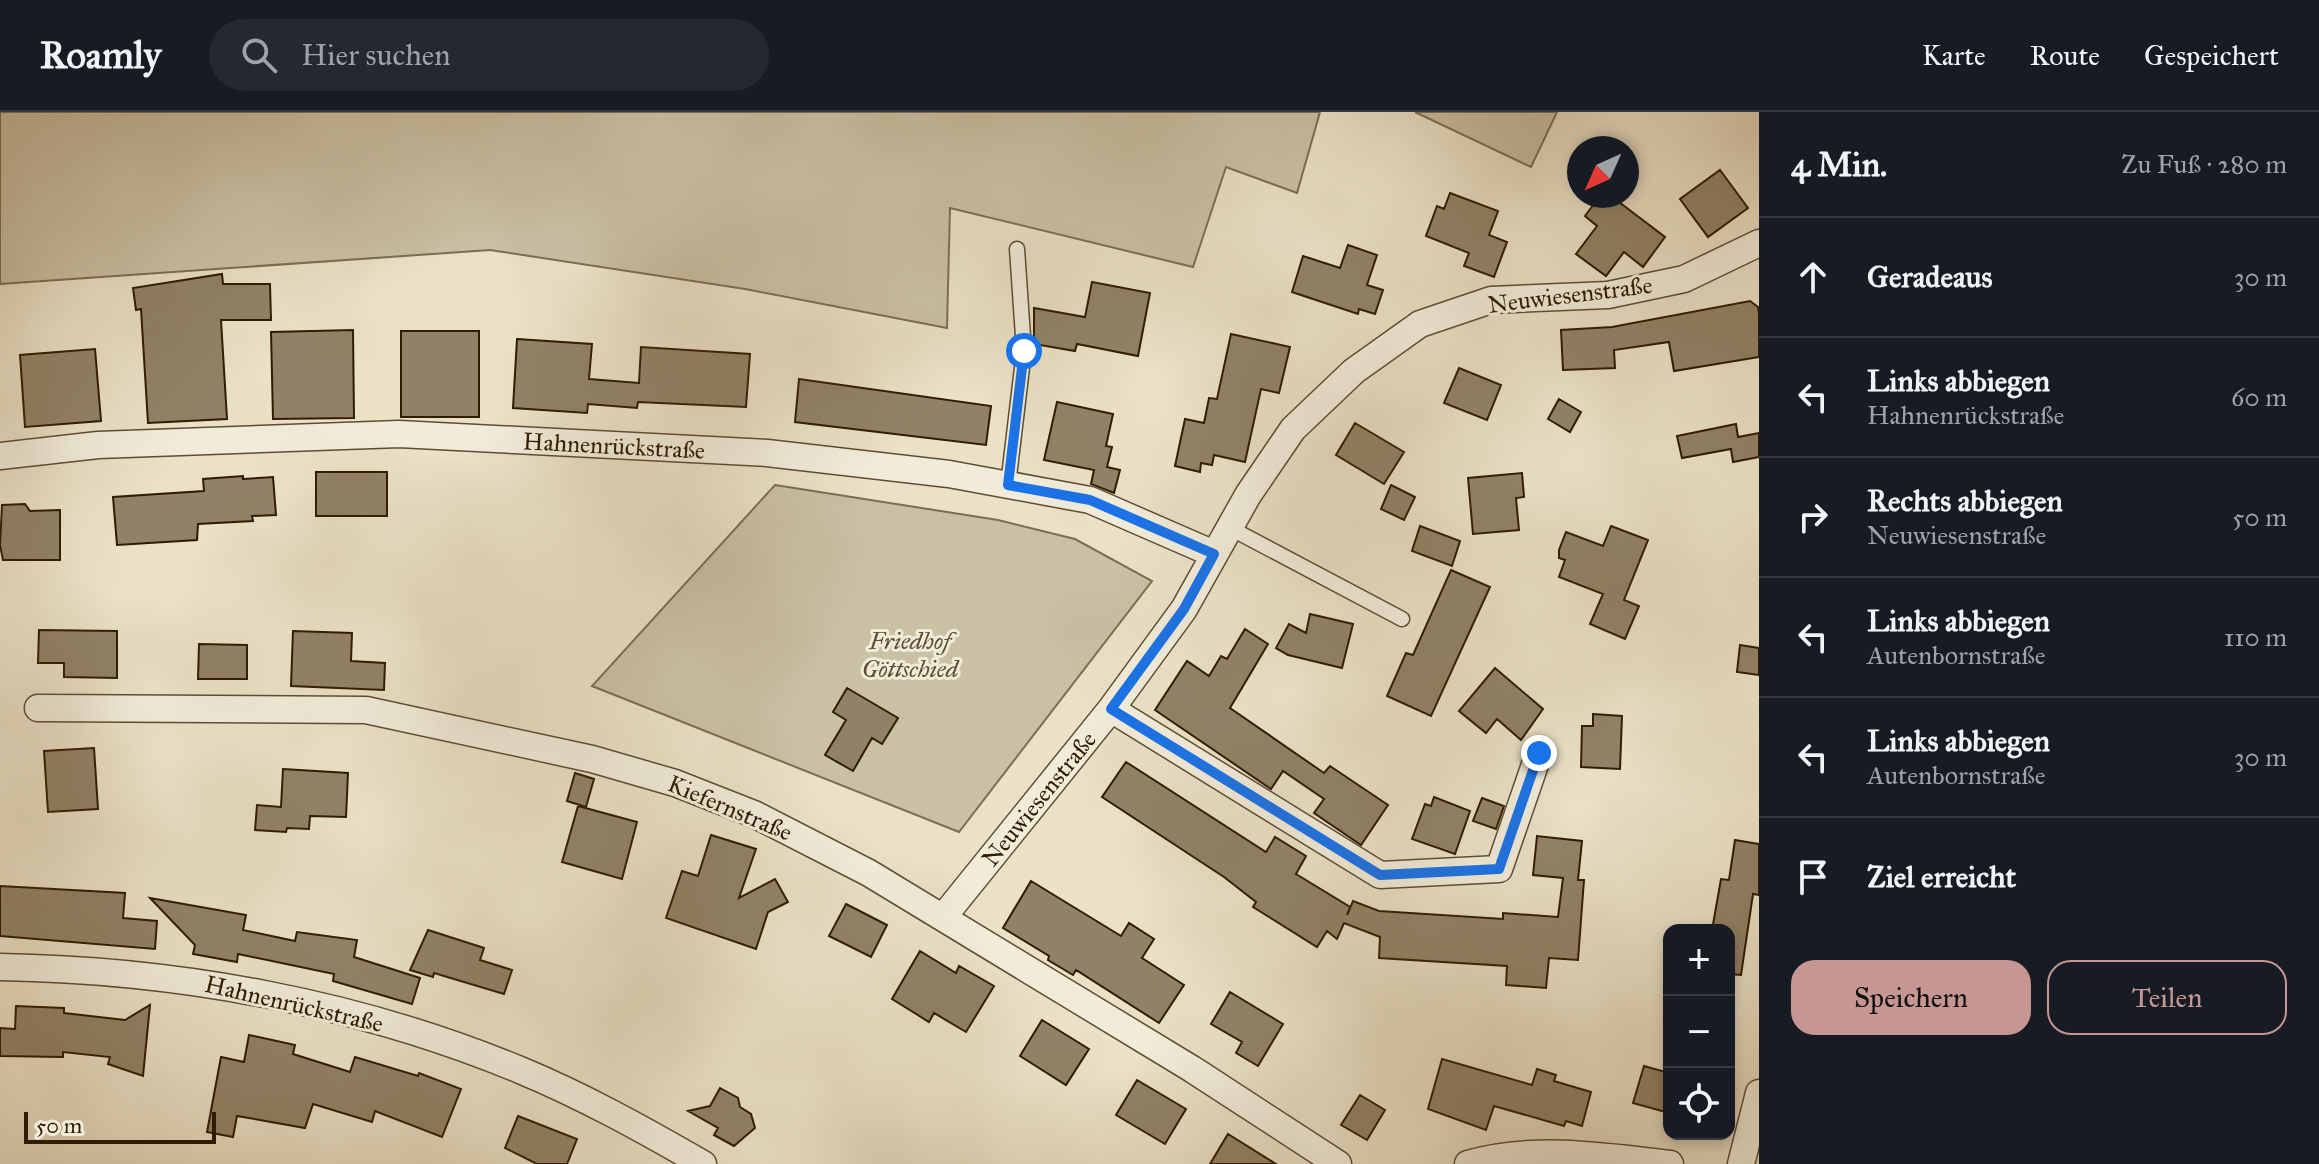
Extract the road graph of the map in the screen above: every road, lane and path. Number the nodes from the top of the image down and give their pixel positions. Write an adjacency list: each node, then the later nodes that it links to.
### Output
1 (1759, 243): 5 (street, Neuwiesenstraße)
2 (1017, 249): 4 (lane)
3 (0, 456): 4 (street, Hahnenrückstraße)
4 (1008, 485): 6 (street, Hahnenrückstraße)
5 (1230, 528): 6 (street, Neuwiesenstraße); 7 (lane)
6 (1214, 554): 9 (street, Neuwiesenstraße)
7 (1402, 619)
8 (38, 708): 11 (street, Kiefernstraße)
9 (1111, 709): 10 (street); 11 (street, Neuwiesenstraße)
10 (1539, 753)
11 (944, 916): 15 (street, Kiefernstraße)
12 (0, 967): 14 (street, Hahnenrückstraße)
13 (1759, 1093): 18 (street)
14 (703, 1164)
15 (1338, 1164)
16 (1468, 1164): 17 (street)
17 (1670, 1164)
18 (1741, 1164)

